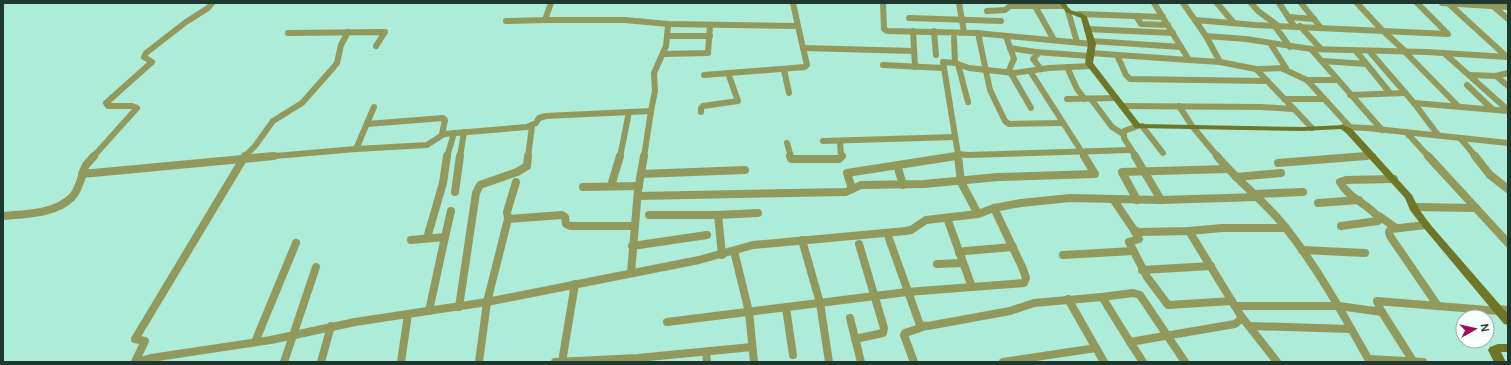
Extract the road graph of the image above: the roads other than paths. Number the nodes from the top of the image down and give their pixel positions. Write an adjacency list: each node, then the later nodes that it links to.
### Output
1 (212, 3): 162 (street)
2 (551, 3): 32 (street)
3 (793, 3): 41 (street)
4 (883, 3): 45 (street)
5 (959, 3): 26 (street)
6 (1154, 3): 27 (street)
7 (1183, 3): 33 (street)
8 (1217, 3): 36 (street)
9 (1251, 3): 39 (street)
10 (1279, 3): 28 (street)
11 (1301, 3): 30 (street)
12 (1357, 3): 47 (street)
13 (1417, 3): 47 (street)
14 (1442, 3): 15 (street)
15 (1448, 3): 16 (street); 79 (street)
16 (1466, 4): 19 (street)
17 (1035, 6): 18 (street); 22 (street); 58 (street)
18 (1065, 7): 24 (street); 59 (street)
19 (1493, 7): 20 (street); 31 (street)
20 (1508, 8)
21 (987, 11): 22 (street)
22 (999, 11): 35 (street)
23 (914, 14): 26 (street)
24 (1079, 14): 25 (street); 44 (street)
25 (1136, 16): 27 (street); 38 (street)
26 (961, 17): 29 (street); 35 (street); 49 (street)
27 (1163, 17): 38 (street)
28 (1289, 17): 30 (street); 42 (street)
29 (909, 18)
30 (1314, 19): 43 (street)
31 (1508, 19)
32 (548, 20): 34 (street); 40 (street)
33 (1195, 20): 36 (street); 56 (street)
34 (506, 21)
35 (1001, 21): 53 (street)
36 (1233, 22): 39 (street)
37 (710, 25): 40 (street); 41 (street); 55 (street)
38 (1168, 25): 52 (street)
39 (1276, 25): 42 (street); 63 (street)
40 (668, 26): 54 (street)
41 (798, 26): 65 (street)
42 (1297, 26): 43 (street); 68 (street)
43 (1321, 28): 47 (street)
44 (1087, 29): 52 (street); 60 (street)
45 (913, 31): 46 (street); 69 (street)
46 (934, 31): 49 (street); 76 (street)
47 (1383, 31): 73 (street)
48 (348, 32): 50 (street); 62 (street); 155 (street)
49 (964, 32): 51 (street)
50 (288, 33)
51 (978, 33): 53 (street); 94 (street)
52 (1173, 33): 64 (street)
53 (1005, 35): 58 (street); 66 (street)
54 (667, 36): 55 (street); 75 (street)
55 (710, 36): 75 (street)
56 (1206, 36): 61 (street); 82 (street)
57 (954, 38): 83 (street)
58 (1054, 40): 59 (street)
59 (1077, 42): 60 (street)
60 (1092, 42): 64 (street); 77 (street)
61 (1270, 43): 63 (street); 91 (street)
62 (376, 46)
63 (1290, 46): 67 (street)
64 (1182, 47): 80 (street)
65 (803, 48): 69 (street); 93 (street)
66 (1010, 48): 71 (street); 97 (street)
67 (1311, 49): 68 (street); 81 (street)
68 (1321, 49): 70 (street)
69 (914, 51): 87 (street)
70 (1356, 51): 72 (street); 84 (street)
71 (1036, 52): 77 (street); 92 (street)
72 (1370, 52): 73 (street); 109 (street)
73 (1405, 52): 74 (street); 120 (street)
74 (1444, 53): 79 (street); 100 (street)
75 (663, 54): 126 (street)
76 (936, 55)
77 (1090, 55): 78 (street); 86 (street)
78 (1117, 55): 80 (street); 104 (street)
79 (1507, 57)
80 (1189, 60): 82 (street)
81 (1322, 61): 84 (street); 103 (street)
82 (1220, 62): 90 (street)
83 (957, 64): 89 (street); 94 (street); 116 (street)
84 (1366, 64): 108 (street)
85 (883, 65): 87 (street)
86 (1091, 66): 88 (street); 111 (street)
87 (915, 67): 89 (street)
88 (1067, 67): 92 (street); 113 (street)
89 (943, 68): 143 (street)
90 (1256, 68): 91 (street); 104 (street)
91 (1281, 68): 102 (street)
92 (1040, 69): 95 (street)
93 (784, 70): 96 (street); 107 (street)
94 (984, 70): 97 (street); 129 (street)
95 (1030, 71): 97 (street); 129 (street)
96 (728, 73): 99 (street); 128 (street)
97 (1011, 73): 122 (street)
98 (1508, 73): 101 (street)
99 (704, 75)
100 (1469, 75): 101 (street); 125 (street)
101 (1496, 76): 106 (street)
102 (1306, 80): 103 (street); 115 (street)
103 (1337, 80): 110 (street)
104 (1266, 81): 114 (street)
105 (1467, 84): 124 (street)
106 (1508, 86)
107 (789, 93)
108 (1390, 93): 109 (street); 110 (street)
109 (1406, 93): 117 (street)
110 (1350, 95): 136 (street)
111 (1116, 98): 113 (street); 118 (street)
112 (1067, 99): 113 (street)
113 (1088, 99): 141 (street)
114 (1284, 99): 115 (street); 123 (street)
115 (1324, 99): 134 (street)
116 (968, 102)
117 (1414, 103): 120 (street); 142 (street)
118 (1122, 106): 119 (street); 132 (street)
119 (1179, 106): 123 (street); 133 (street)
120 (1458, 106): 124 (street)
121 (374, 107): 130 (street)
122 (1031, 108)
123 (1294, 109): 135 (street)
124 (1492, 109): 125 (street)
125 (1508, 110)
126 (651, 111): 127 (street); 163 (street)
127 (629, 112): 131 (street); 170 (street)
128 (701, 112)
129 (1063, 123): 151 (street)
130 (367, 124): 140 (street); 149 (street)
131 (532, 126): 137 (street); 237 (street)
132 (1140, 126): 133 (street); 141 (street); 152 (street)
133 (1192, 126): 135 (street); 158 (street)
134 (1347, 127): 135 (street); 136 (street); 154 (street)
135 (1312, 128)
136 (1382, 130): 138 (street)
137 (464, 132): 139 (street); 174 (street)
138 (1406, 132): 142 (street); 185 (street)
139 (454, 133): 140 (street); 205 (street)
140 (442, 134): 149 (street)
141 (1123, 134): 150 (street)
142 (1438, 135): 144 (street)
143 (955, 137): 146 (street); 153 (street)
144 (1461, 139): 148 (street); 173 (street)
145 (823, 141): 146 (street)
146 (840, 141): 147 (street)
147 (787, 143)
148 (1508, 143)
149 (356, 149): 155 (street)
150 (1131, 150): 151 (street); 160 (street)
151 (1081, 152): 153 (street); 167 (street)
152 (1163, 153)
153 (959, 155): 157 (street); 167 (street)
154 (1373, 156): 156 (street); 165 (street)
155 (242, 160): 162 (street); 265 (street)
156 (1278, 163)
157 (897, 165): 168 (street); 172 (street)
158 (1227, 169): 160 (street); 164 (street)
159 (745, 170): 163 (street)
160 (1144, 170): 179 (street); 180 (street)
161 (1281, 173): 164 (street)
162 (83, 174): 190 (street)
163 (641, 174): 171 (street)
164 (1236, 177): 176 (street)
165 (1394, 179): 181 (street); 183 (street)
166 (516, 182): 194 (street)
167 (961, 182): 168 (street); 188 (street)
168 (903, 185): 172 (street)
169 (583, 186): 170 (street)
170 (611, 186): 171 (street)
171 (639, 186): 177 (street)
172 (852, 189): 177 (street)
173 (1508, 189)
174 (455, 192)
175 (1302, 192): 176 (street)
176 (1257, 195): 180 (street); 198 (street)
177 (638, 196): 196 (street)
178 (1113, 199): 179 (street); 184 (street); 200 (street)
179 (1137, 200): 180 (street)
180 (1161, 200)
181 (1359, 200): 182 (street); 192 (street)
182 (1318, 203)
183 (1414, 206): 185 (street); 195 (street)
184 (994, 208): 188 (street); 212 (street)
185 (1476, 208): 208 (street)
186 (451, 211): 204 (street)
187 (758, 213): 191 (street)
188 (978, 214): 193 (street)
189 (649, 215): 191 (street)
190 (3, 216)
191 (718, 216): 218 (street)
192 (1379, 216): 197 (street); 199 (street)
193 (947, 218): 202 (street); 216 (street)
194 (508, 219): 196 (street); 232 (street)
195 (1426, 225): 199 (street); 239 (street)
196 (634, 226): 211 (street)
197 (1341, 226)
198 (1286, 228): 201 (street); 213 (street)
199 (1396, 228): 236 (street)
200 (1134, 230): 201 (street); 215 (street)
201 (1190, 231): 222 (street)
202 (887, 233): 207 (street); 228 (street)
203 (707, 235): 211 (street)
204 (446, 237): 205 (street); 240 (street)
205 (428, 238): 206 (street)
206 (411, 240)
207 (802, 240): 214 (street); 233 (street)
208 (1508, 243)
209 (296, 244): 255 (street)
210 (859, 244): 229 (street)
211 (632, 246): 225 (street)
212 (1013, 247): 216 (street); 227 (street)
213 (1302, 250): 217 (street); 235 (street)
214 (734, 251): 218 (street); 241 (street)
215 (1133, 251): 219 (street); 224 (street)
216 (959, 253): 220 (street)
217 (1365, 253)
218 (722, 255): 225 (street)
219 (1063, 255)
220 (963, 263): 221 (street); 227 (street)
221 (937, 264)
222 (1211, 266): 224 (street); 234 (street)
223 (316, 267): 252 (street)
224 (1142, 270): 234 (street)
225 (631, 273): 226 (street)
226 (575, 284): 232 (street); 270 (street)
227 (972, 287): 228 (street)
228 (906, 292): 229 (street); 249 (street)
229 (875, 296): 233 (street); 254 (street)
230 (1102, 297): 231 (street); 253 (street); 256 (street)
231 (1068, 299): 249 (street); 258 (street)
232 (487, 302): 237 (street); 269 (street)
233 (820, 303): 238 (street); 273 (street)
234 (1233, 303): 235 (street); 244 (street)
235 (1339, 306): 242 (street); 251 (street)
236 (1438, 306): 239 (street); 242 (street)
237 (459, 307): 240 (street)
238 (786, 308): 241 (street); 261 (street)
239 (1501, 310): 246 (street)
240 (429, 311): 243 (street)
241 (749, 312): 247 (street); 257 (street)
242 (1382, 312): 264 (street)
243 (408, 314): 248 (street); 268 (street)
244 (1241, 316): 250 (street); 253 (street)
245 (850, 318): 254 (street)
246 (1508, 321)
247 (667, 322)
248 (331, 326): 252 (street); 267 (street)
249 (926, 326): 275 (street)
250 (1249, 326): 251 (street); 280 (street)
251 (1351, 329): 263 (street)
252 (293, 334): 255 (street); 266 (street)
253 (1166, 336): 256 (street); 279 (street)
254 (855, 339): 274 (street)
255 (255, 342): 265 (street)
256 (1130, 342): 278 (street)
257 (752, 347): 260 (street); 272 (street)
258 (1096, 348): 276 (street); 277 (street)
259 (1508, 348): 282 (street)
260 (706, 352): 262 (street); 271 (street)
261 (793, 355)
262 (629, 360): 270 (street)
263 (1370, 360): 264 (street)
264 (1413, 361): 281 (street)
265 (136, 362)
266 (284, 362)
267 (322, 362)
268 (401, 362)
269 (479, 362)
270 (560, 362)
271 (707, 362)
272 (754, 362)
273 (829, 362)
274 (861, 362)
275 (914, 362)
276 (1003, 362)
277 (1104, 362)
278 (1143, 362)
279 (1185, 362)
280 (1277, 362)
281 (1423, 362)
282 (1500, 362)

